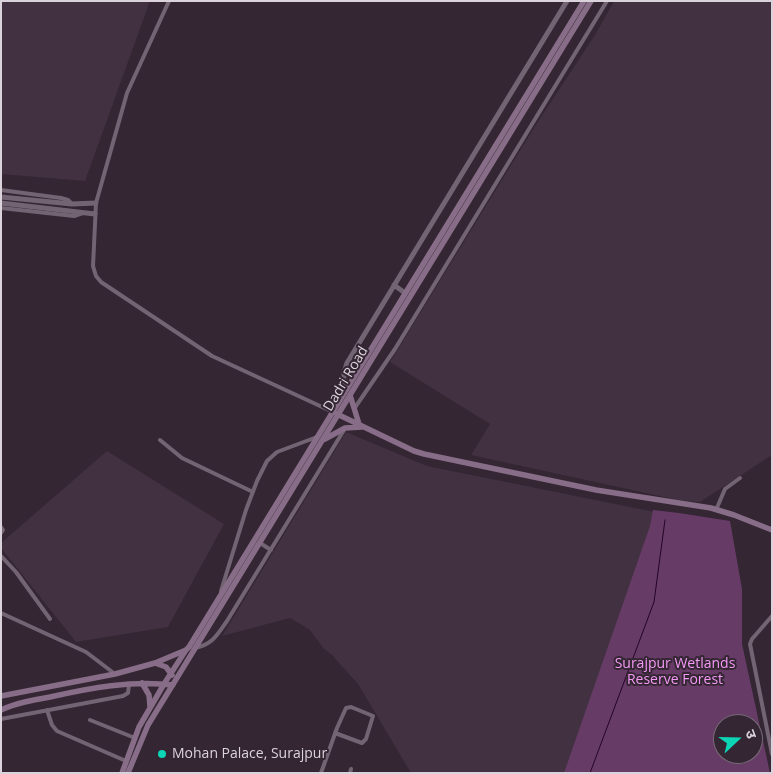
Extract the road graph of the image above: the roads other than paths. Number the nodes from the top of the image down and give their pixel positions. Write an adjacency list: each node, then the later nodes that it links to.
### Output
1 (169, 1): 9 (street)
2 (567, 1): 14 (street)
3 (584, 1): 15 (main road, Dadri Road)
4 (591, 1): 16 (main road, Dadri Road)
5 (607, 1): 18 (street)
6 (1, 190): 10 (street)
7 (1, 197): 10 (street)
8 (1, 203): 12 (street)
9 (96, 203): 10 (street); 13 (street)
10 (72, 204)
11 (1, 208): 12 (street)
12 (84, 213): 13 (street)
13 (95, 214): 19 (street)
14 (394, 285): 15 (street); 17 (street)
15 (406, 293): 17 (main road, Dadri Road)
16 (350, 395): 18 (main road); 19 (main road, Dadri Road)
17 (343, 396): 19 (main road, Dadri Road)
18 (354, 410): 20 (main road)
19 (335, 413): 20 (main road); 22 (main road, Dadri Road)
20 (362, 426): 21 (main road); 26 (main road)
21 (345, 428): 22 (main road); 31 (street)
22 (320, 438): 25 (street); 30 (main road, Dadri Road); 33 (main road, Dadri Road)
23 (160, 440): 25 (street)
24 (740, 478): 26 (street)
25 (252, 492): 33 (street)
26 (716, 510): 28 (main road)
27 (1, 527): 29 (street)
28 (772, 530)
29 (1, 533)
30 (263, 544): 31 (street); 37 (main road, Dadri Road)
31 (271, 550): 37 (street)
32 (1, 556): 36 (street)
33 (219, 598): 37 (main road, Dadri Road)
34 (1, 613): 39 (street)
35 (772, 616): 53 (street)
36 (50, 619)
37 (190, 648): 38 (main road); 40 (main road, Dadri Road); 42 (main road, Dadri Road)
38 (155, 663): 39 (main road); 40 (main road)
39 (115, 674): 45 (main road)
40 (172, 674): 42 (main road); 44 (main road, Dadri Road)
41 (142, 683): 43 (main road); 44 (main road); 46 (main road)
42 (174, 683): 44 (main road); 56 (main road, Dadri Road)
43 (129, 684): 47 (main road); 48 (street)
44 (164, 684): 46 (main road, Dadri Road)
45 (1, 696)
46 (150, 707): 52 (main road, Dadri Road)
47 (1, 710)
48 (47, 710): 49 (street); 54 (street)
49 (1, 719)
50 (90, 720): 52 (street)
51 (335, 734): 51 (street); 57 (street)
52 (135, 738): 54 (main road, Dadri Road)
53 (772, 754)
54 (126, 761): 55 (main road, Dadri Road)
55 (122, 773)
56 (128, 773)
57 (321, 773)

